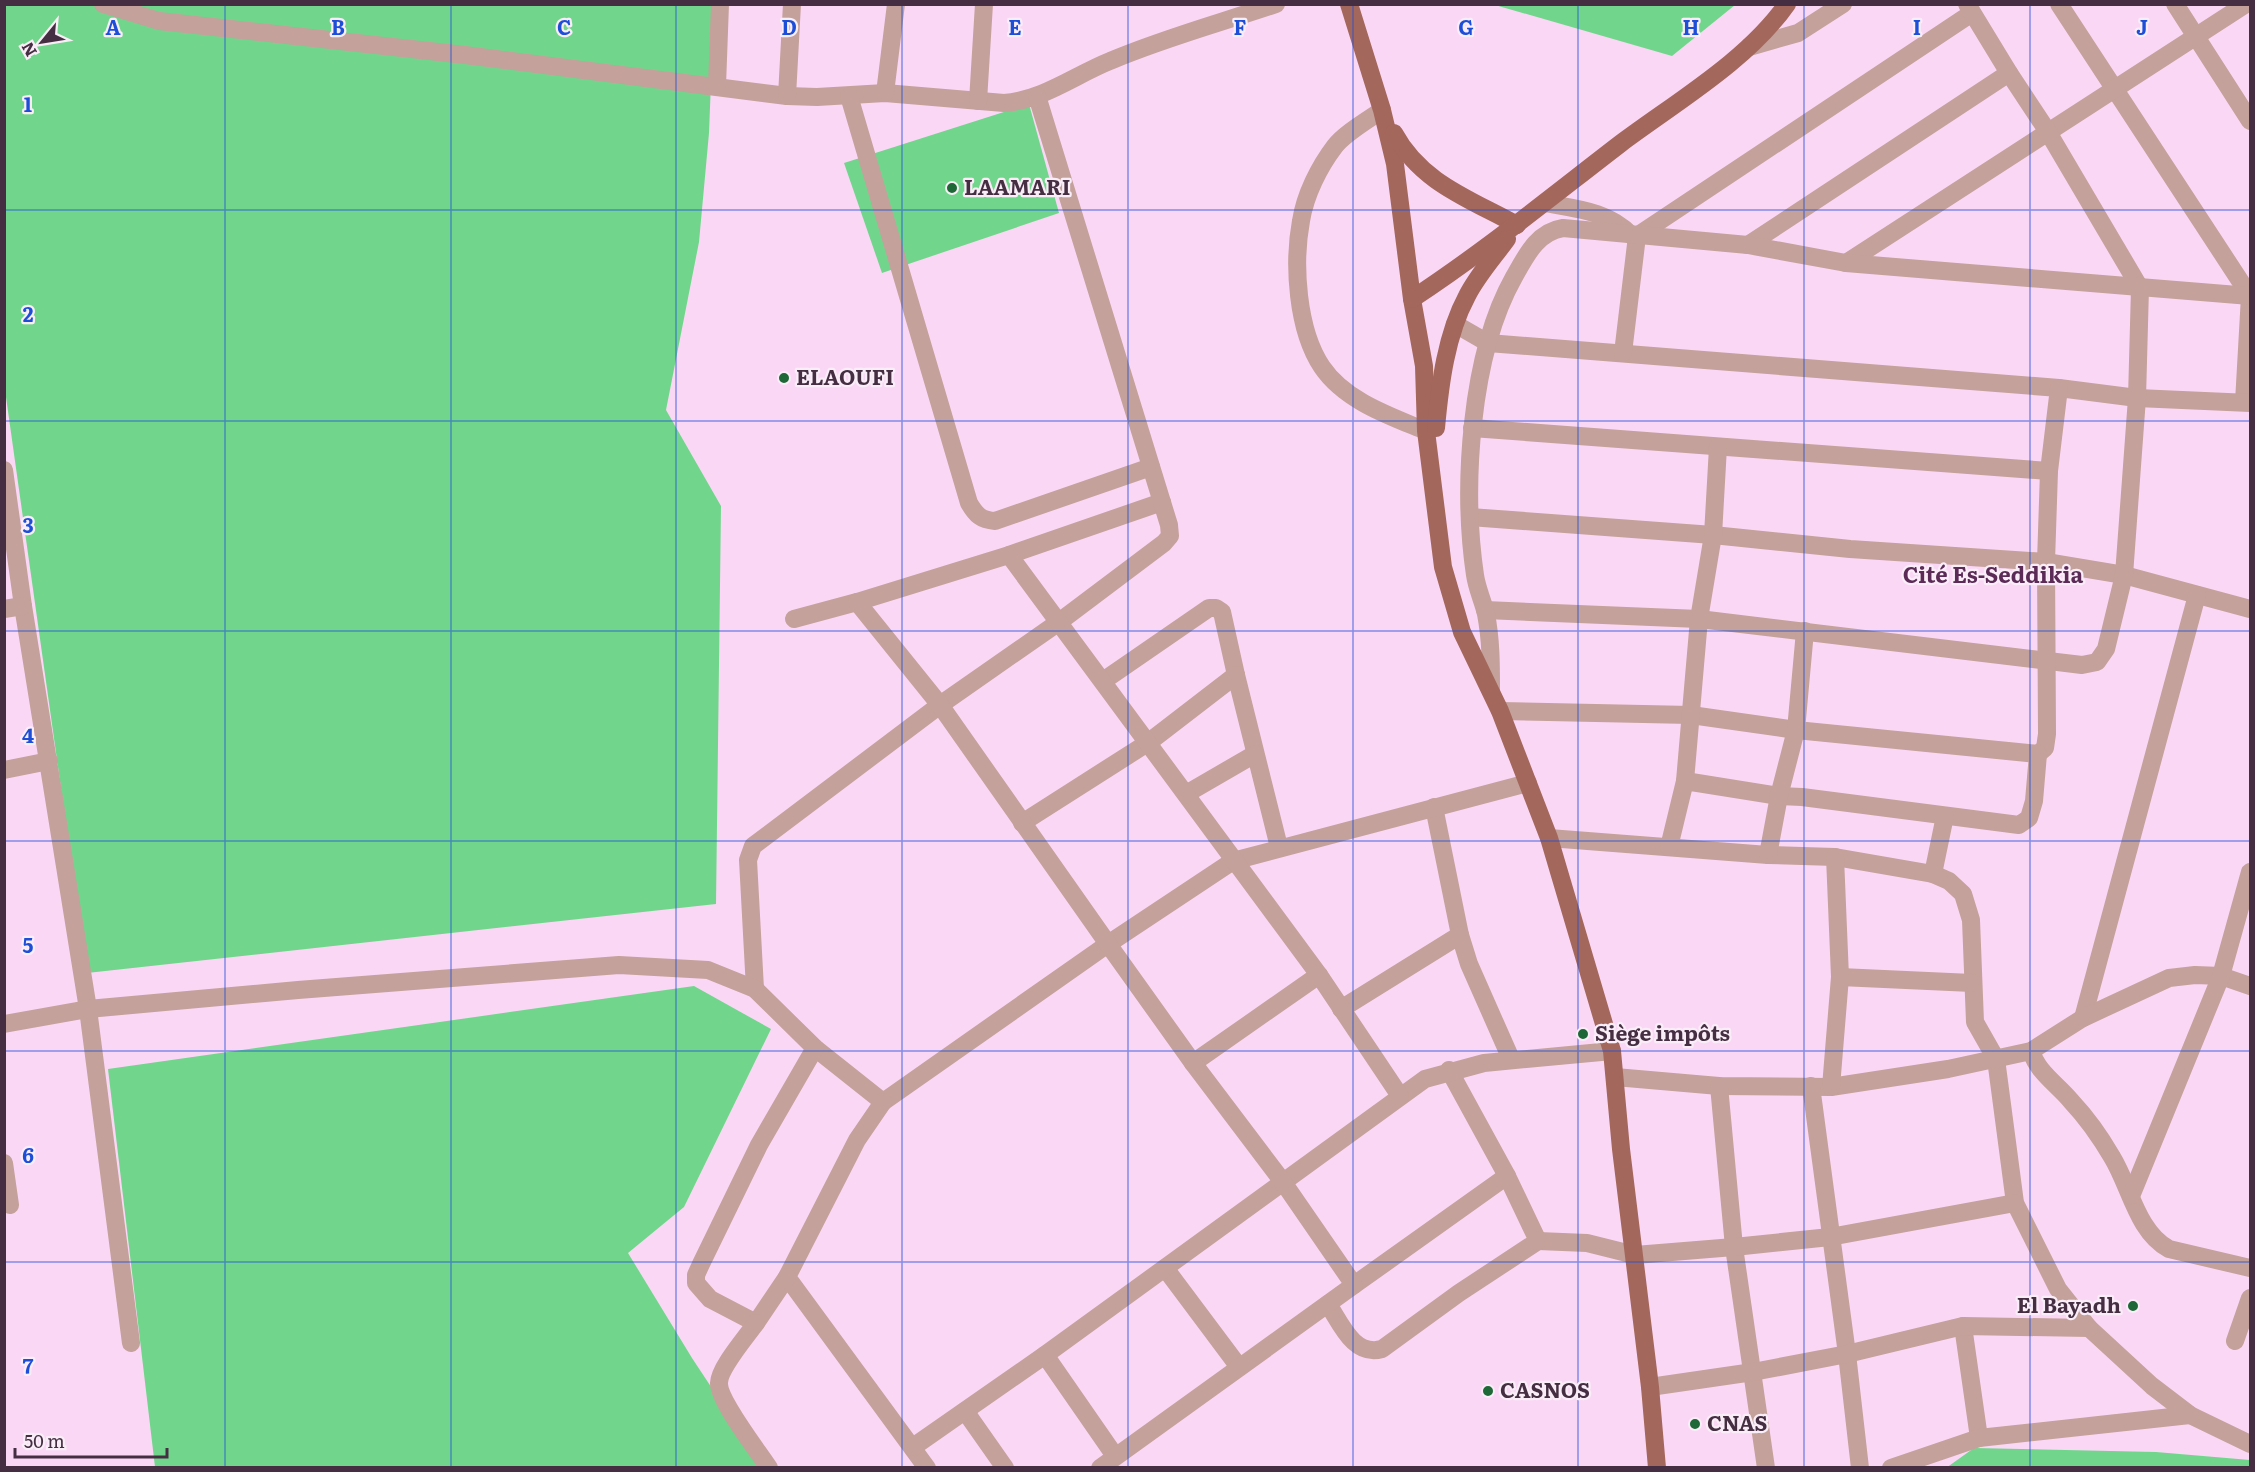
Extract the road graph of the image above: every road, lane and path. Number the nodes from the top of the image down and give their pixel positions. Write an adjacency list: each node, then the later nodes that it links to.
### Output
1 (103, 4): 17 (street)
2 (720, 4): 17 (street)
3 (792, 4): 20 (street)
4 (896, 4): 19 (street)
5 (984, 4): 23 (street)
6 (1276, 4): 22 (street)
7 (1349, 4): 24 (main road)
8 (1787, 4): 15 (main road)
9 (1843, 4): 15 (street)
10 (2058, 4): 18 (street)
11 (2175, 4): 14 (street)
12 (2246, 4): 14 (street)
13 (1970, 9): 16 (street); 29 (street)
14 (2197, 37): 18 (street); 25 (street)
15 (1749, 47): 27 (main road)
16 (2009, 74): 26 (street); 30 (street)
17 (717, 87): 20 (street)
18 (2113, 89): 26 (street); 33 (street)
19 (885, 93): 21 (street); 23 (street)
20 (787, 96): 21 (street)
21 (849, 96): 44 (street)
22 (1037, 96): 23 (street); 44 (street)
23 (978, 101)
24 (1382, 110): 28 (main road); 34 (main road); 42 (street)
25 (2250, 121)
26 (2048, 132): 31 (street); 32 (street)
27 (1545, 203): 28 (main road); 29 (street)
28 (1517, 225): 34 (main road); 35 (main road)
29 (1634, 235): 30 (street); 36 (street); 37 (street)
30 (1748, 245): 31 (street)
31 (1846, 263): 32 (street)
32 (2140, 288): 33 (street); 39 (street)
33 (2250, 296): 40 (street)
34 (1412, 299): 42 (main road)
35 (1455, 324): 36 (street); 47 (main road)
36 (1488, 343): 37 (street); 41 (street)
37 (1623, 353): 38 (street)
38 (2059, 388): 39 (street); 46 (street)
39 (2137, 398): 40 (street); 53 (street)
40 (2247, 403)
41 (1472, 428): 43 (street); 49 (street)
42 (1426, 431): 47 (main road)
43 (1718, 447): 46 (street); 50 (street)
44 (1151, 467): 48 (street)
45 (4, 471): 56 (street)
46 (2049, 471): 52 (street)
47 (1432, 477): 67 (main road)
48 (1162, 502): 51 (street); 62 (street)
49 (1470, 517): 50 (street); 59 (street)
50 (1713, 536): 52 (street); 61 (street)
51 (1009, 555): 55 (street); 62 (street)
52 (2046, 562): 53 (street); 64 (street)
53 (2124, 575): 54 (street); 64 (street)
54 (2197, 596): 58 (street); 102 (street)
55 (856, 602): 60 (street); 68 (street)
56 (23, 606): 57 (street); 75 (street)
57 (4, 609)
58 (2250, 609)
59 (1485, 610): 61 (street); 67 (street)
60 (794, 619)
61 (1699, 619): 63 (street); 70 (street)
62 (1059, 622): 66 (street); 68 (street)
63 (1805, 631): 64 (street); 71 (street)
64 (2047, 661): 74 (street)
65 (1236, 675): 66 (street); 72 (street); 73 (street)
66 (1103, 681): 72 (street)
67 (1491, 691): 69 (main road)
68 (940, 705): 83 (street); 99 (street)
69 (1500, 711): 70 (street); 78 (main road)
70 (1691, 716): 71 (street); 77 (street)
71 (1796, 730): 74 (street); 80 (street)
72 (1149, 742): 79 (street); 83 (street)
73 (1255, 754): 79 (street); 85 (street)
74 (2038, 754): 82 (street)
75 (48, 761): 76 (street); 100 (street)
76 (4, 770)
77 (1685, 781): 80 (street); 86 (street)
78 (1527, 783): 81 (street); 84 (main road)
79 (1186, 794): 89 (street)
80 (1779, 795): 82 (street); 87 (street)
81 (1434, 807): 85 (street); 92 (street)
82 (1945, 816): 91 (street)
83 (1022, 823): 93 (street)
84 (1549, 838): 86 (street); 105 (main road)
85 (1279, 847): 89 (street)
86 (1669, 847): 87 (street)
87 (1768, 855): 88 (street)
88 (1835, 857): 91 (street); 96 (street)
89 (1233, 861): 93 (street); 94 (street)
90 (2250, 872): 95 (street)
91 (1933, 874): 97 (street)
92 (1460, 935): 101 (street); 107 (street)
93 (1108, 944): 109 (street); 116 (street)
94 (1319, 975): 101 (street); 109 (street)
95 (2221, 976): 98 (street); 102 (street); 120 (street)
96 (1840, 977): 97 (street); 114 (street)
97 (1972, 983): 108 (street)
98 (2250, 986)
99 (755, 989): 100 (street); 104 (street)
100 (88, 1009): 103 (street); 137 (street)
101 (1341, 1009): 115 (street)
102 (2083, 1018): 106 (street)
103 (4, 1024)
104 (815, 1048): 116 (street); 133 (street)
105 (1612, 1051): 107 (street); 111 (main road)
106 (2031, 1051): 108 (street); 120 (street)
107 (1511, 1059): 110 (street)
108 (1996, 1059): 114 (street); 121 (street)
109 (1193, 1063): 119 (street)
110 (1449, 1071): 115 (street); 118 (street)
111 (1616, 1077): 112 (street); 126 (main road)
112 (1719, 1086): 113 (street); 125 (street)
113 (1811, 1086): 114 (street); 123 (street)
114 (1831, 1087)
115 (1400, 1096): 119 (street)
116 (883, 1102): 129 (street)
117 (4, 1163): 122 (street)
118 (1507, 1176): 124 (street); 130 (street)
119 (1283, 1182): 127 (street); 130 (street)
120 (2131, 1196): 128 (street)
121 (2015, 1203): 123 (street); 135 (street)
122 (10, 1205)
123 (1830, 1237): 125 (street); 139 (street)
124 (1538, 1241): 126 (street); 132 (street)
125 (1734, 1247): 126 (street); 141 (street)
126 (1635, 1255): 142 (main road)
127 (1165, 1268): 138 (street); 140 (street)
128 (2250, 1268)
129 (787, 1276): 133 (street); 147 (street)
130 (1354, 1285): 132 (street)
131 (2250, 1299): 136 (street)
132 (1328, 1304): 140 (street)
133 (756, 1323): 149 (street)
134 (1963, 1326): 135 (street); 139 (street); 145 (street)
135 (2089, 1328): 144 (street)
136 (2235, 1341)
137 (131, 1343)
138 (1045, 1354): 143 (street); 148 (street)
139 (1847, 1354): 141 (street); 155 (street)
140 (1239, 1367): 148 (street)
141 (1753, 1372): 142 (street); 154 (street)
142 (1650, 1387): 153 (main road)
143 (965, 1412): 147 (street); 151 (street)
144 (2190, 1415): 145 (street); 146 (street)
145 (1979, 1438): 156 (street)
146 (2250, 1443)
147 (913, 1447): 150 (street)
148 (1115, 1456): 152 (street)
149 (769, 1467)
150 (927, 1467)
151 (1005, 1467)
152 (1101, 1467)
153 (1657, 1467)
154 (1766, 1467)
155 (1860, 1467)
156 (1891, 1467)

